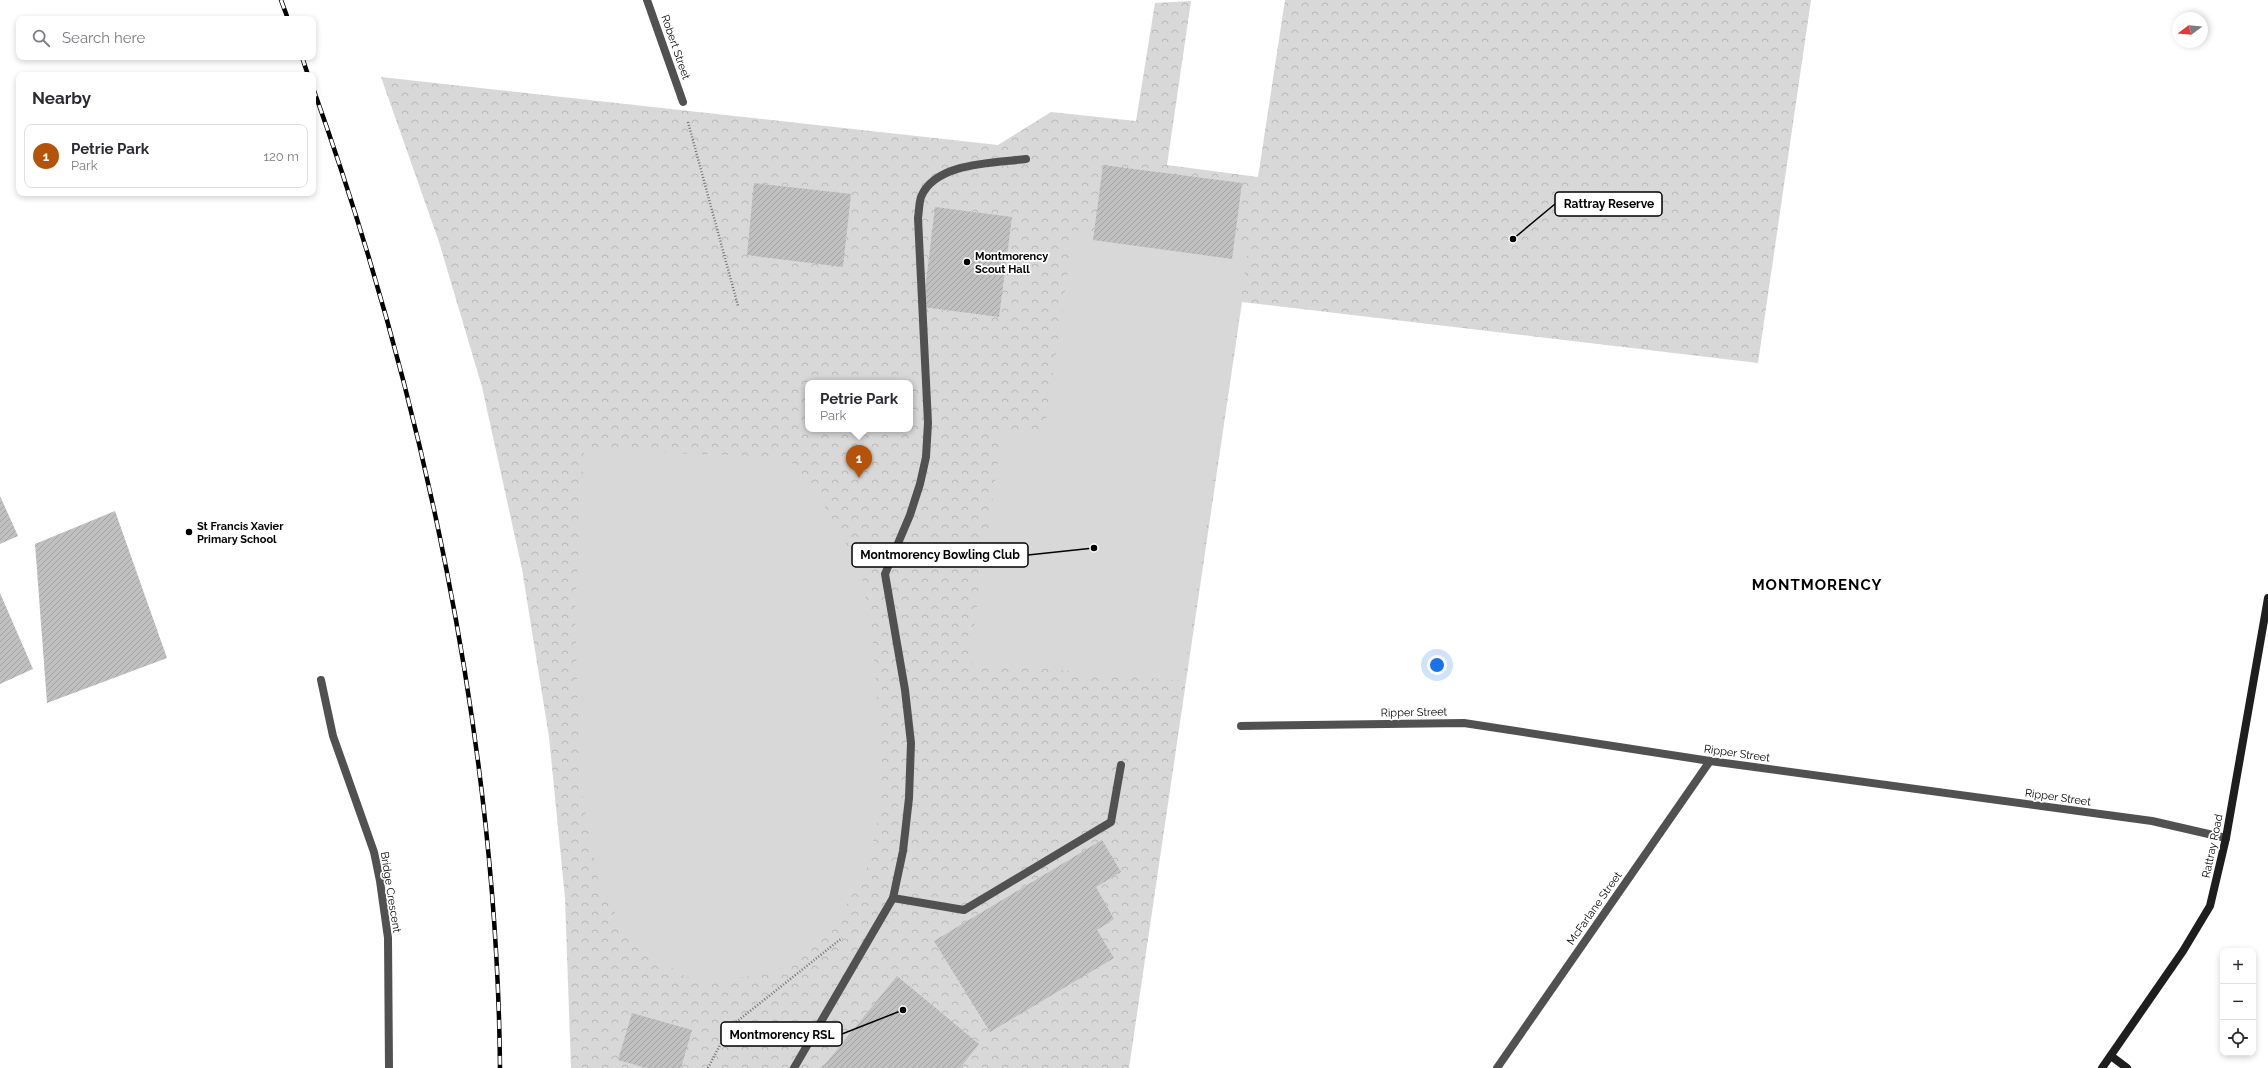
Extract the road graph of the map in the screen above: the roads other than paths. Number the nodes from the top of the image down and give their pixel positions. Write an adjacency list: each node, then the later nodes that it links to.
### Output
1 (647, 0): 2 (street, Robert Street)
2 (683, 102)
3 (1026, 159): 10 (street)
4 (2268, 598): 9 (street, Rattray Road)
5 (321, 680): 12 (street, Bridge Crescent)
6 (1241, 726): 7 (street, Ripper Street)
7 (1710, 761): 9 (street, Ripper Street); 14 (street, McFarlane Street)
8 (1121, 765): 10 (street)
9 (2226, 838): 11 (street, Rattray Road)
10 (893, 898): 13 (street)
11 (2110, 1056): 15 (street, Rattray Road); 16 (street)
12 (389, 1068)
13 (794, 1068)
14 (1497, 1068)
15 (2102, 1068)
16 (2127, 1068)

